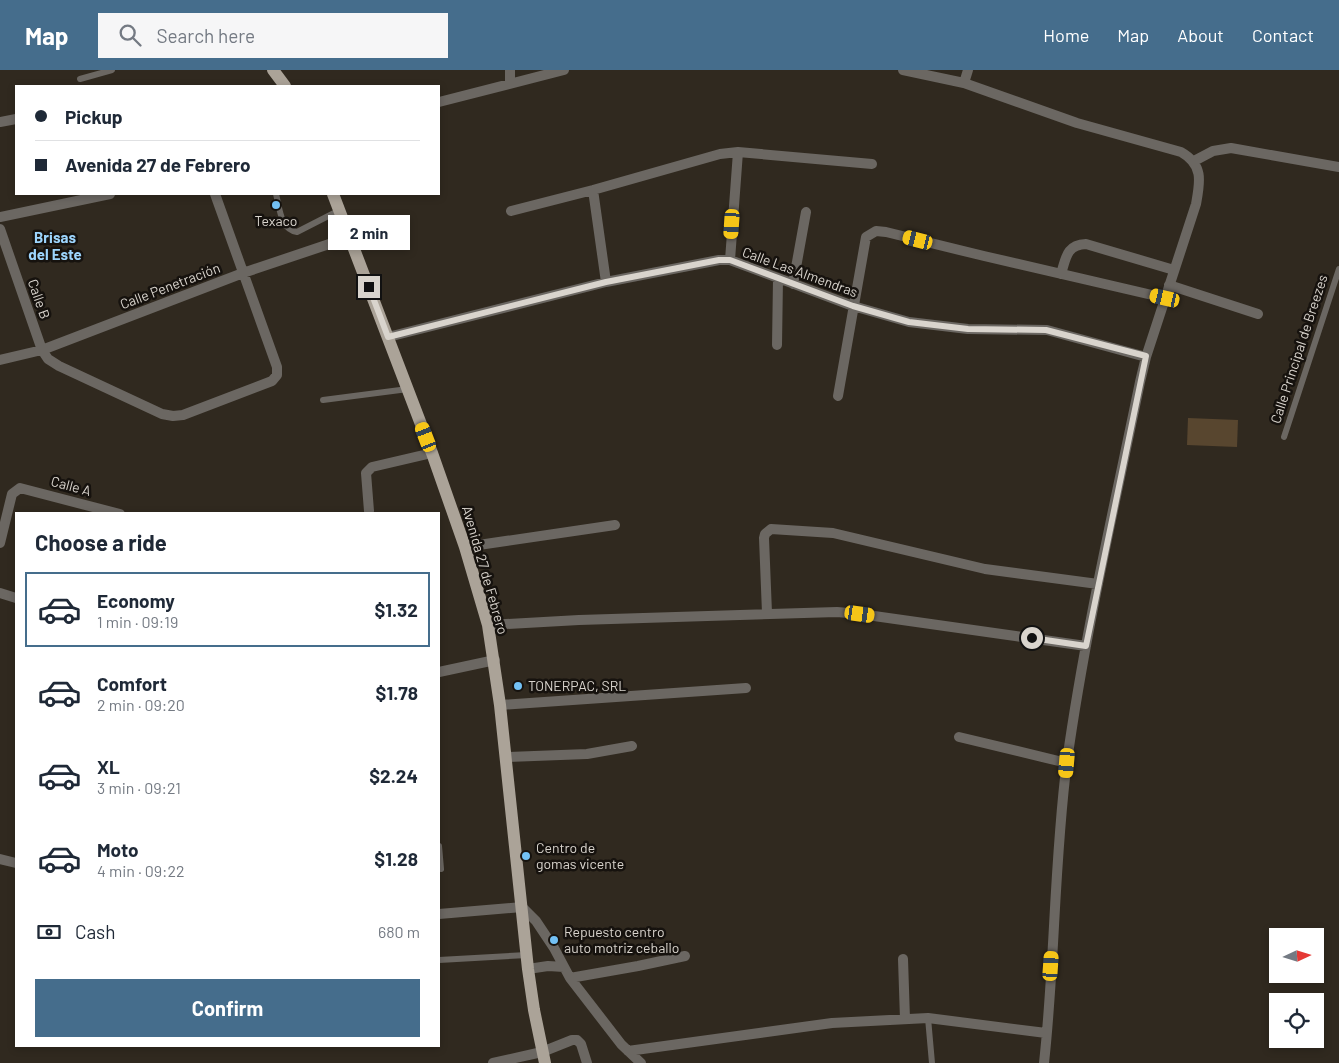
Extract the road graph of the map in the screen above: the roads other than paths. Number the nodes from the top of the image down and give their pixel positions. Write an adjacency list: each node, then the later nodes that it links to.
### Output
1 (112, 70): 7 (lane)
2 (273, 70): 10 (main road)
3 (510, 70): 9 (street)
4 (564, 70): 9 (street)
5 (903, 70): 8 (street)
6 (968, 70): 8 (street)
7 (80, 79)
8 (964, 83): 15 (street)
9 (510, 84): 11 (street)
10 (284, 85)
11 (440, 102)
12 (15, 118): 13 (street)
13 (0, 122)
14 (738, 152): 16 (street); 18 (street); 29 (street)
15 (1194, 161): 17 (street); 31 (street)
16 (872, 164)
17 (1339, 168)
18 (593, 190): 24 (street); 35 (street)
19 (105, 195): 26 (street)
20 (216, 195): 32 (street)
21 (276, 195): 23 (lane)
22 (333, 195): 23 (main road, Avenida 27 de Febrero)
23 (340, 210): 28 (main road, Avenida 27 de Febrero)
24 (511, 211)
25 (806, 212): 36 (street)
26 (0, 217)
27 (0, 229): 43 (street, Calle B)
28 (350, 237): 32 (street, Calle Penetración); 41 (main road, Avenida 27 de Febrero)
29 (730, 260): 34 (street, Calle Las Almendras); 35 (street, Calle Las Almendras)
30 (1339, 269): 49 (lane, Calle Principal de Breezes)
31 (1174, 270): 33 (street); 37 (street)
32 (243, 273): 43 (street, Calle Penetración); 43 (street)
33 (1061, 274): 38 (street); 39 (street)
34 (778, 279): 36 (street, Calle Las Almendras); 42 (street)
35 (606, 282): 41 (street, Calle Las Almendras)
36 (793, 284): 39 (street, Calle Las Almendras)
37 (1169, 285): 38 (street); 40 (street)
38 (1165, 298): 44 (street)
39 (853, 306): 44 (street, Calle Las Almendras); 47 (street)
40 (1258, 314)
41 (388, 337): 46 (main road, Avenida 27 de Febrero)
42 (778, 345)
43 (42, 350): 45 (street, Calle Penetración)
44 (1146, 356): 56 (street)
45 (0, 360)
46 (408, 389): 48 (lane); 50 (main road, Avenida 27 de Febrero)
47 (838, 396)
48 (323, 400)
49 (1284, 437)
50 (432, 453): 51 (street); 55 (main road, Avenida 27 de Febrero)
51 (369, 511)
52 (113, 512): 54 (street, Calle A)
53 (615, 525): 55 (street)
54 (0, 543)
55 (465, 546): 60 (main road, Avenida 27 de Febrero)
56 (1098, 584): 59 (street); 61 (street)
57 (0, 593): 58 (street)
58 (15, 598)
59 (767, 614): 60 (street); 61 (street)
60 (488, 625): 62 (main road, Avenida 27 de Febrero)
61 (1086, 646): 69 (street)
62 (494, 660): 63 (street); 65 (main road, Avenida 27 de Febrero)
63 (440, 672)
64 (746, 688): 65 (street)
65 (500, 705): 68 (main road, Avenida 27 de Febrero)
66 (959, 737): 69 (street)
67 (632, 746): 68 (street)
68 (505, 757): 74 (main road, Avenida 27 de Febrero)
69 (1067, 763): 85 (street)
70 (440, 858): 73 (lane)
71 (0, 859): 72 (street)
72 (15, 863)
73 (441, 869)
74 (522, 907): 75 (street); 76 (main road, Avenida 27 de Febrero); 80 (street)
75 (440, 914)
76 (527, 955): 79 (lane); 81 (main road, Avenida 27 de Febrero)
77 (685, 956): 82 (street)
78 (902, 959): 84 (street)
79 (440, 960)
80 (564, 967): 81 (street); 82 (street)
81 (528, 969): 87 (main road, Avenida 27 de Febrero)
82 (570, 978): 86 (street)
83 (928, 1018): 84 (street); 85 (street); 91 (lane)
84 (905, 1019): 86 (street)
85 (1046, 1033): 92 (street)
86 (628, 1051): 90 (street)
87 (543, 1057): 88 (street); 89 (street)
88 (493, 1063)
89 (587, 1063)
90 (641, 1063)
91 (932, 1063)
92 (1044, 1063)

